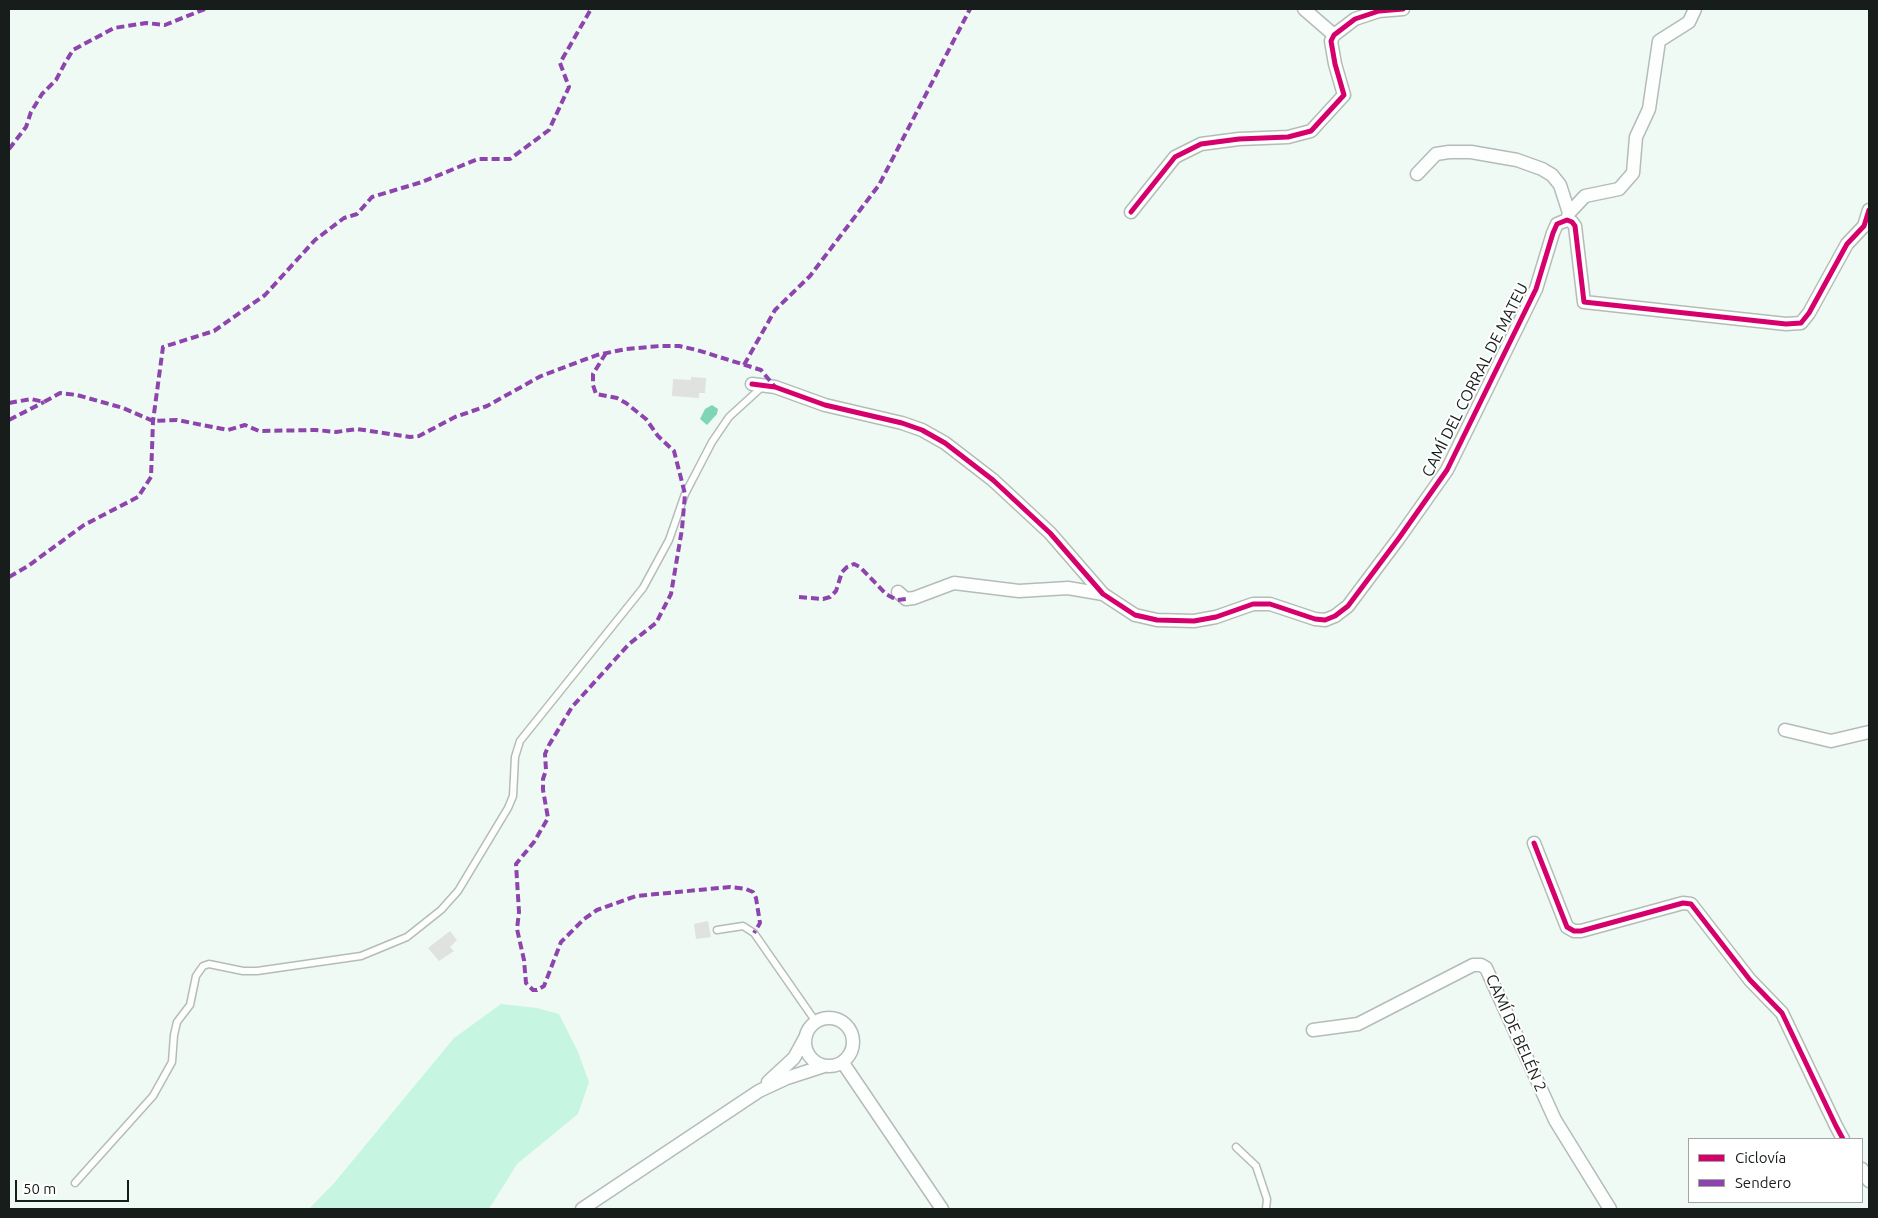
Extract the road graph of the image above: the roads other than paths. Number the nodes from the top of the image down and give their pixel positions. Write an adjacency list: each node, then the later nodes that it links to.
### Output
1 (1304, 9): 4 (street)
2 (1403, 9): 4 (street)
3 (1695, 9): 8 (street, CAMÍ DEL CORRAL DE MATEU)
4 (1334, 35): 7 (street)
5 (1417, 174): 8 (street)
6 (1869, 210): 9 (street)
7 (1132, 212)
8 (1568, 217): 9 (street); 12 (street, CAMÍ DEL CORRAL DE MATEU)
9 (1866, 226)
10 (758, 384): 12 (street, CAMÍ DEL CORRAL DE MATEU); 25 (lane)
11 (898, 592): 12 (street)
12 (1103, 594)
13 (1785, 730): 14 (street)
14 (1869, 732)
15 (1534, 843): 23 (street)
16 (717, 930): 17 (lane)
17 (816, 1022): 19 (street); 20 (street)
18 (1314, 1030): 29 (street, CAMÍ DE BELÉN 2)
19 (806, 1035): 21 (street); 22 (street)
20 (843, 1063): 21 (street); 27 (street)
21 (824, 1066): 22 (street)
22 (759, 1090): 26 (street)
23 (1843, 1138)
24 (1236, 1147): 28 (lane)
25 (75, 1182)
26 (582, 1209)
27 (942, 1209)
28 (1266, 1209)
29 (1610, 1209)

